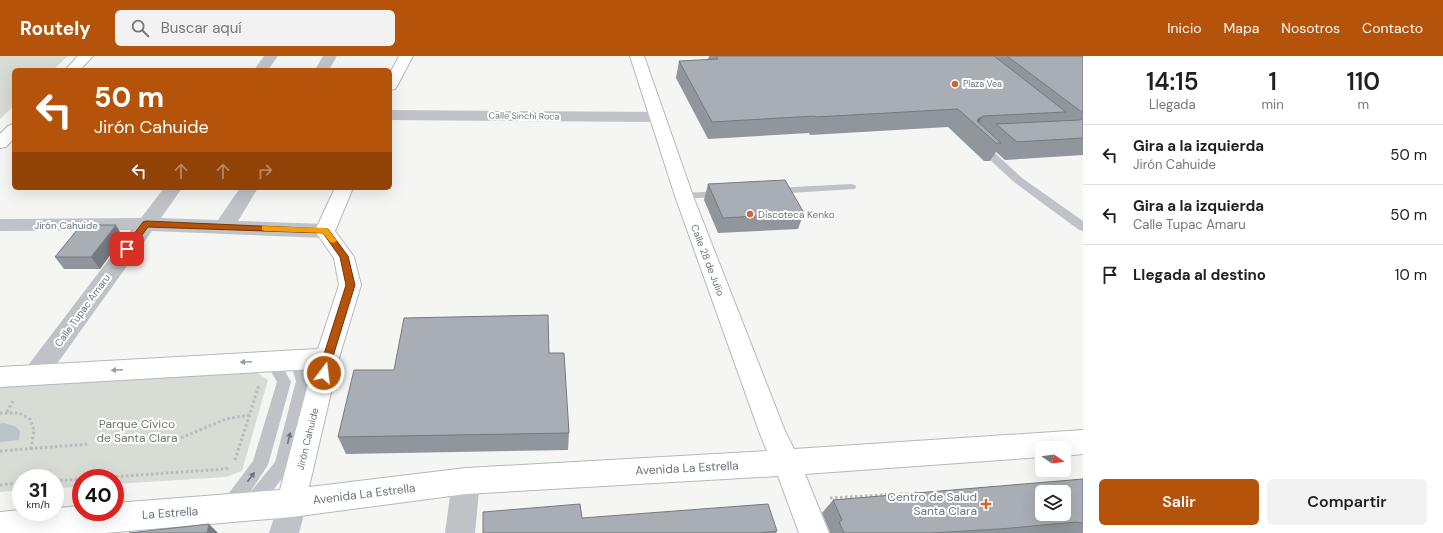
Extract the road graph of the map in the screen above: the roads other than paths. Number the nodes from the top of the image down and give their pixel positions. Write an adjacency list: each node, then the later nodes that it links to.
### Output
1 (86, 56): 6 (street)
2 (271, 56): 7 (street)
3 (330, 56): 8 (street)
4 (406, 56): 9 (street)
5 (637, 56): 11 (street, Calle 28 de Julio)
6 (74, 68)
7 (262, 68)
8 (323, 68)
9 (392, 82)
10 (392, 115): 11 (street, Calle Sinchi Roca)
11 (658, 118): 21 (street, Calle 28 de Julio)
12 (12, 131): 14 (street)
13 (988, 137): 25 (lane)
14 (0, 143)
15 (852, 187): 19 (lane)
16 (172, 190): 22 (street, Calle Tupac Amaru)
17 (248, 190): 24 (street)
18 (343, 190): 26 (street)
19 (764, 192)
20 (732, 194): 21 (lane)
21 (684, 196): 33 (street, Calle 28 de Julio)
22 (146, 224): 23 (street, Jirón Cahuide); 24 (street, Jirón Cahuide); 30 (street, Calle Tupac Amaru)
23 (0, 225)
24 (224, 227): 26 (street, Jirón Cahuide)
25 (1083, 228)
26 (325, 230): 27 (street, Jirón Cahuide)
27 (327, 358): 28 (street); 35 (street, Jirón Cahuide)
28 (296, 359): 29 (street); 36 (lane, one-way to 28)
29 (272, 361): 30 (street, one-way to 30); 36 (lane, one-way to 29)
30 (35, 375): 31 (street)
31 (0, 377)
32 (1083, 442): 33 (street, Avenida La Estrella)
33 (786, 461): 34 (street, Avenida La Estrella); 40 (street, Calle 28 de Julio)
34 (466, 481): 35 (street, Avenida La Estrella); 39 (street)
35 (292, 504): 36 (street, La Estrella); 38 (street)
36 (238, 508): 37 (street, La Estrella)
37 (0, 526)
38 (284, 533)
39 (460, 533)
40 (814, 533)

